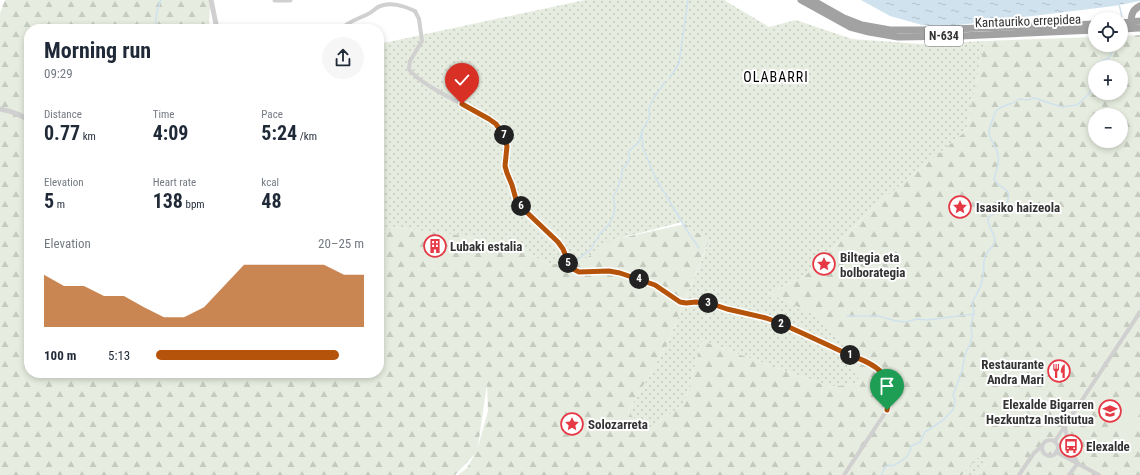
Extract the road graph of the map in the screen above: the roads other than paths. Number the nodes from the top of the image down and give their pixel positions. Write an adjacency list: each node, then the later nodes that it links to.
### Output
1 (211, 0): 8 (street)
2 (275, 0): 3 (street)
3 (290, 0)
4 (801, 0): 15 (highway, Kantauriko errepidea / N-634)
5 (812, 0): 10 (highway, N-634)
6 (1140, 6): 12 (highway)
7 (1140, 21): 12 (highway)
8 (216, 24)
9 (346, 24): 26 (street)
10 (1088, 24)
11 (1128, 24): 12 (highway)
12 (1131, 25): 13 (highway); 14 (highway)
13 (1128, 26)
14 (1140, 28)
15 (1088, 30)
16 (0, 109): 17 (street)
17 (24, 117)
18 (1140, 312): 19 (street)
19 (1065, 426): 20 (street); 23 (street)
20 (1055, 441): 21 (street); 22 (street)
21 (1042, 445): 24 (street); 27 (street)
22 (1058, 446): 23 (street); 24 (street)
23 (1068, 446): 25 (street)
24 (1056, 452): 25 (street)
25 (1078, 463): 28 (street); 29 (street)
26 (844, 475)
27 (1019, 475)
28 (1069, 475)
29 (1099, 475)

